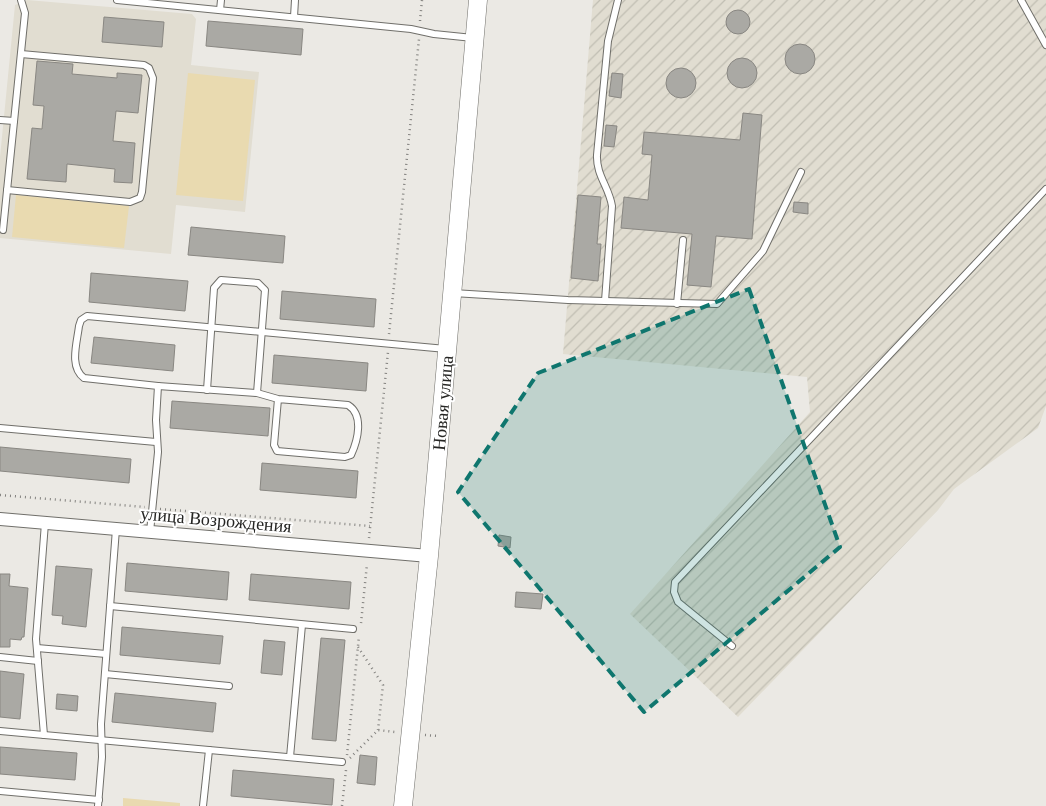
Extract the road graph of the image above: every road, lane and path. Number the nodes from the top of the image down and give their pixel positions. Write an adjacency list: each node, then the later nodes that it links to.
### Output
1 (21, 0): 14 (lane)
2 (117, 0): 9 (lane)
3 (220, 0): 9 (lane)
4 (295, 0): 10 (lane)
5 (422, 0): 11 (path)
6 (478, 0): 12 (street, Новая улица)
7 (618, 0): 23 (lane)
8 (1021, 0): 13 (lane)
9 (220, 10): 10 (lane)
10 (294, 17): 11 (lane)
11 (419, 31): 12 (lane); 27 (path)
12 (474, 38): 22 (street, Новая улица)
13 (1046, 45)
14 (21, 54): 16 (lane); 18 (lane)
15 (0, 120): 16 (lane)
16 (14, 121): 18 (lane)
17 (801, 172): 24 (lane)
18 (7, 190): 20 (lane)
19 (1046, 190): 48 (lane)
20 (3, 230)
21 (683, 240): 24 (lane)
22 (452, 293): 23 (lane); 28 (street, Новая улица)
23 (605, 301): 24 (lane)
24 (677, 304)
25 (211, 327): 26 (lane); 26 (lane); 29 (lane); 30 (lane)
26 (262, 332): 27 (lane); 31 (lane)
27 (388, 344): 28 (lane); 39 (path)
28 (447, 349): 43 (street, Новая улица)
29 (158, 386): 30 (lane); 34 (lane)
30 (207, 390): 31 (lane)
31 (258, 393): 32 (lane)
32 (278, 399): 32 (lane)
33 (0, 428): 34 (lane)
34 (156, 442): 36 (lane)
35 (0, 495): 36 (path)
36 (152, 508): 39 (path); 41 (lane)
37 (0, 520): 38 (street, улица Возрождения)
38 (45, 523): 40 (street, улица Возрождения); 49 (lane)
39 (370, 526): 42 (path)
40 (116, 529): 41 (street, улица Возрождения); 44 (lane)
41 (150, 532): 42 (street, улица Возрождения)
42 (368, 551): 43 (street, улица Возрождения); 47 (path)
43 (429, 556): 57 (street, Новая улица)
44 (110, 606): 45 (lane); 50 (lane)
45 (302, 625): 46 (lane); 62 (lane)
46 (353, 629)
47 (358, 646): 55 (path); 63 (path)
48 (732, 646)
49 (37, 648): 50 (lane); 52 (lane)
50 (106, 654): 53 (lane)
51 (0, 657): 52 (lane)
52 (38, 661): 58 (lane)
53 (104, 674): 54 (lane); 60 (lane)
54 (229, 686)
55 (378, 730): 57 (path); 63 (path)
56 (0, 731): 58 (lane)
57 (410, 733): 59 (path); 68 (street, Новая улица)
58 (44, 735): 60 (lane)
59 (438, 736)
60 (102, 740): 61 (lane); 65 (lane)
61 (209, 750): 62 (lane); 66 (lane)
62 (290, 757): 63 (lane)
63 (344, 761): 67 (path)
64 (0, 790): 65 (lane)
65 (98, 803)
66 (203, 806)
67 (342, 806)
68 (403, 806)

